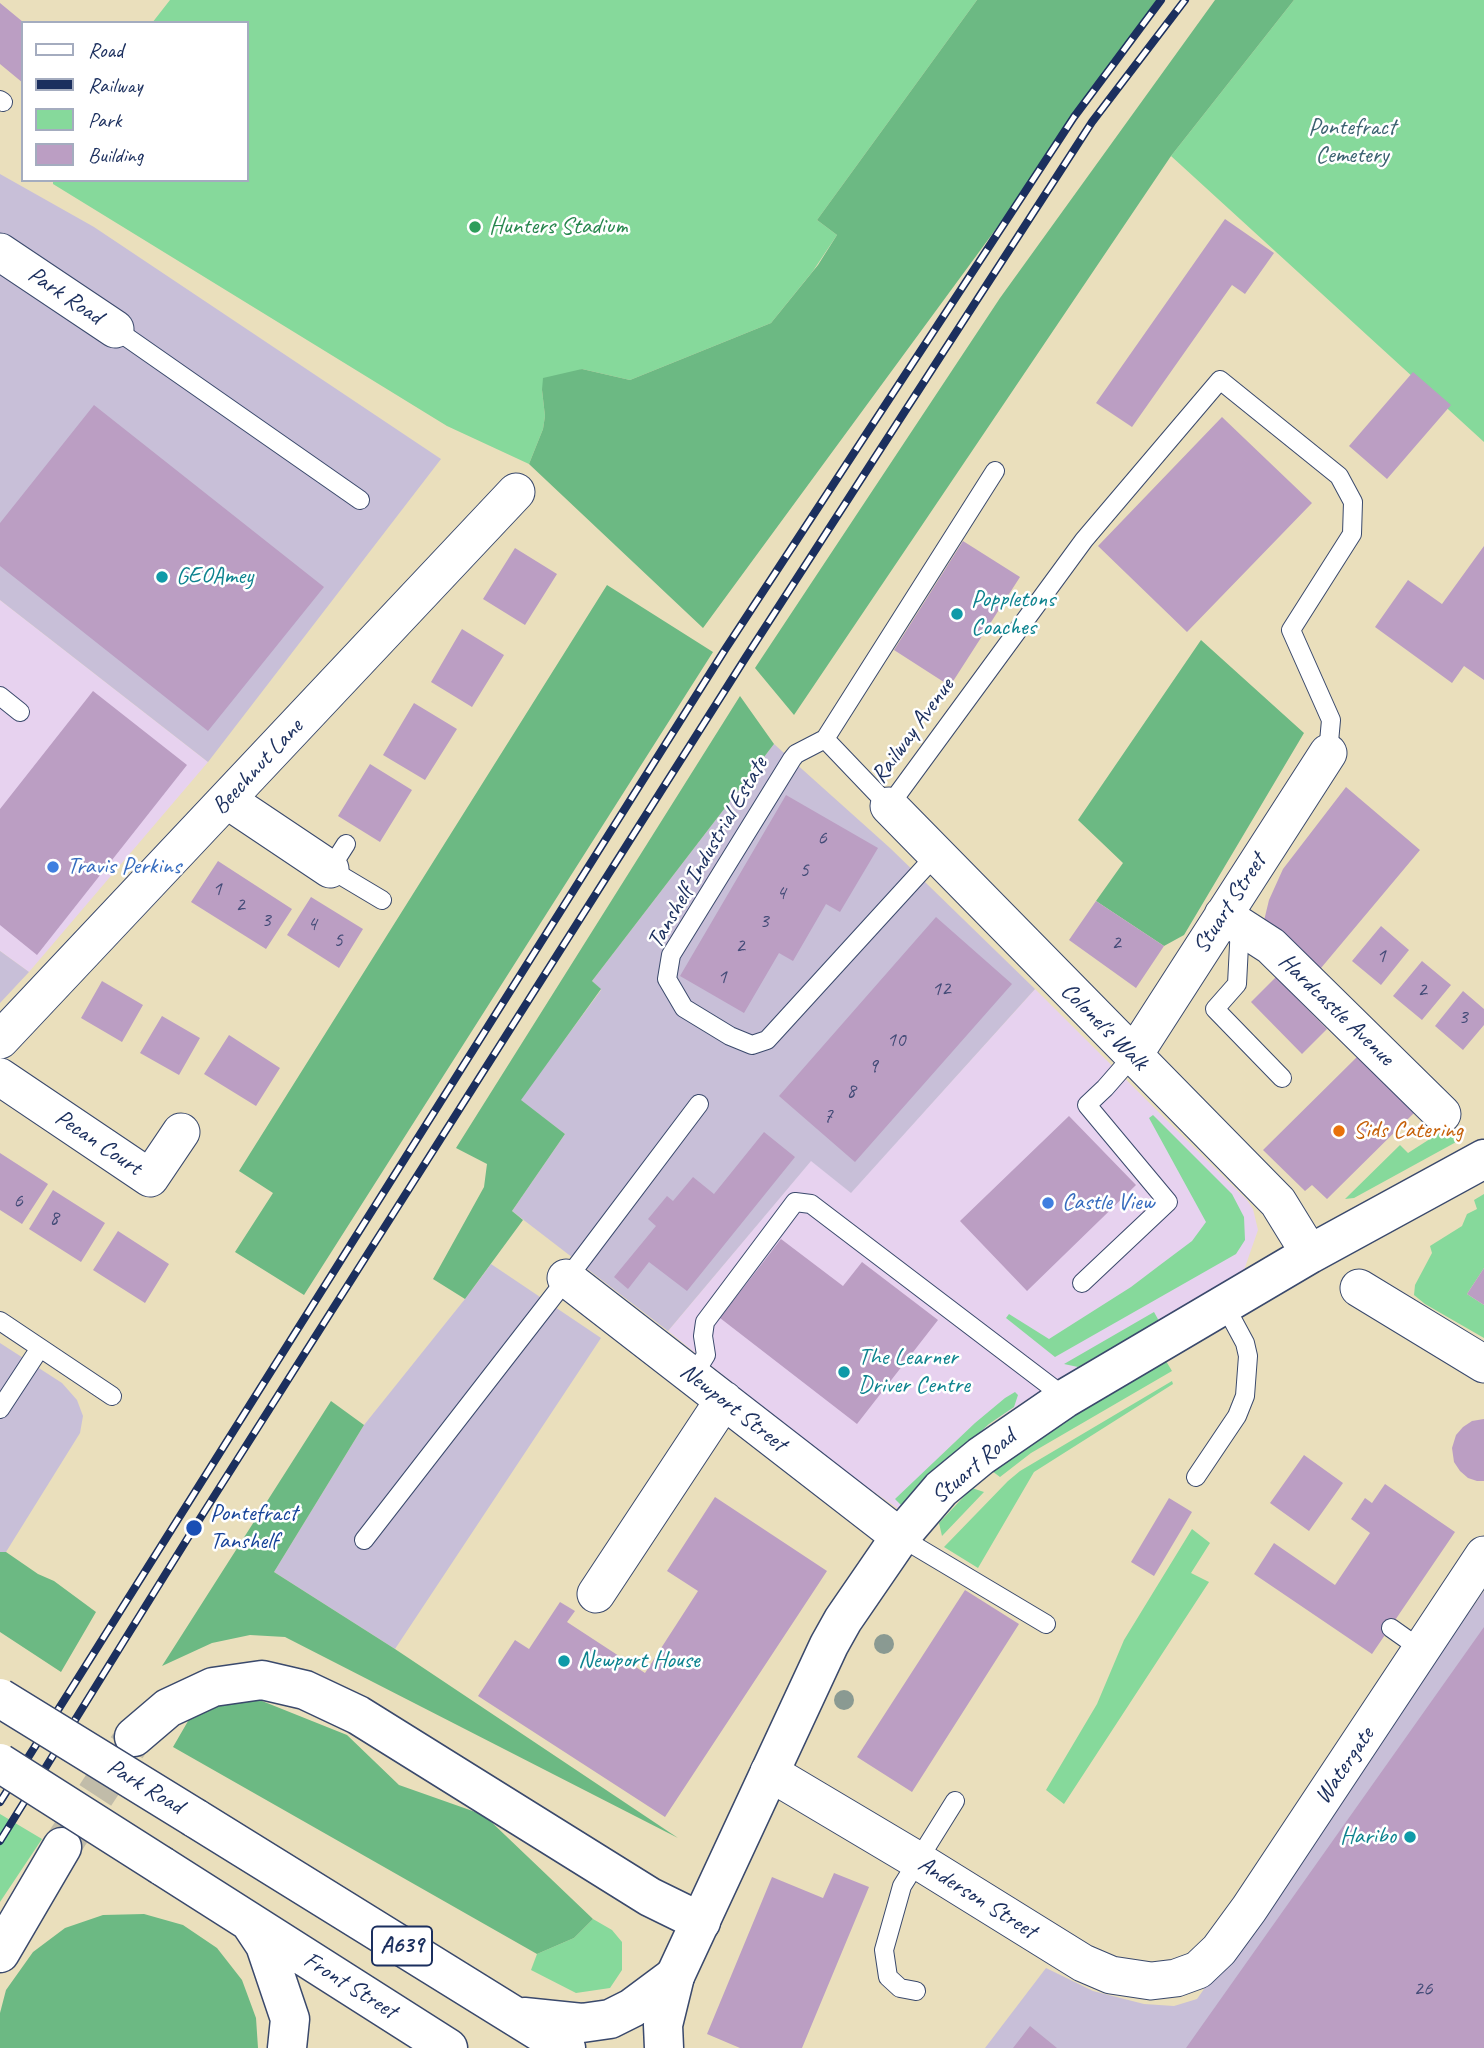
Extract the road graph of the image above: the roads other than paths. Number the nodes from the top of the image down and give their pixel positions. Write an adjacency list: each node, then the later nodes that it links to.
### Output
1 (5, 265): 2 (street, Park Road)
2 (115, 329): 5 (lane)
3 (995, 471): 8 (lane)
4 (516, 492): 10 (street, Beechnut Lane)
5 (360, 499)
6 (0, 696): 7 (lane)
7 (20, 712)
8 (825, 739): 11 (lane); 12 (lane, Tanshelf Industrial Estate)
9 (1328, 753): 11 (lane, Railway Avenue); 15 (street, Stuart Street)
10 (227, 800): 13 (street); 16 (street, Beechnut Lane)
11 (889, 807): 12 (street, Colonel's Walk)
12 (936, 855): 17 (street, Colonel's Walk)
13 (338, 857): 14 (lane)
14 (382, 900)
15 (1232, 920): 17 (street, Stuart Street); 18 (lane); 21 (street, Hardcastle Avenue)
16 (0, 1040)
17 (1133, 1056): 24 (street, Colonel's Walk); 26 (lane)
18 (1282, 1078)
19 (2, 1083): 22 (street, Pecan Court)
20 (699, 1104): 25 (lane)
21 (1442, 1114)
22 (181, 1132)
23 (1484, 1159): 24 (main road, Stuart Road)
24 (1310, 1254): 28 (main road, Stuart Road)
25 (566, 1278): 32 (street, Newport Street); 39 (lane)
26 (1082, 1283)
27 (1385, 1292): 31 (street)
28 (1224, 1304): 34 (main road, Stuart Road); 37 (lane)
29 (0, 1321): 30 (lane)
30 (40, 1348): 33 (lane); 36 (lane)
31 (1484, 1364)
32 (693, 1376): 34 (lane); 35 (street, Newport Street)
33 (112, 1396)
34 (1064, 1399): 38 (main road, Stuart Road)
35 (724, 1400): 38 (street, Newport Street); 41 (street)
36 (0, 1409)
37 (1196, 1477)
38 (900, 1537): 42 (lane); 48 (main road, Stuart Road)
39 (364, 1540)
40 (1484, 1555): 44 (street, Watergate)
41 (596, 1594)
42 (1046, 1624)
43 (1391, 1628): 44 (lane)
44 (1422, 1650): 55 (street, Watergate)
45 (0, 1698): 58 (main road, Park Road / A639, bridge)
46 (134, 1737): 52 (main road)
47 (0, 1763): 53 (main road, A639, bridge)
48 (769, 1772): 51 (street, Anderson Street); 52 (main road, Stuart Road)
49 (955, 1801): 51 (lane)
50 (62, 1847): 54 (main road)
51 (917, 1860): 55 (street, Anderson Street); 57 (lane)
52 (701, 1922): 56 (main road, Stuart Road)
53 (251, 1924): 59 (main road); 60 (main road, Front Street / A639)
54 (0, 1953)
55 (1198, 1970)
56 (675, 1976): 58 (main road); 62 (main road, Stuart Road)
57 (916, 1991)
58 (515, 2016): 61 (main road, A639)
59 (287, 2048)
60 (448, 2048)
61 (566, 2048)
62 (664, 2048)

